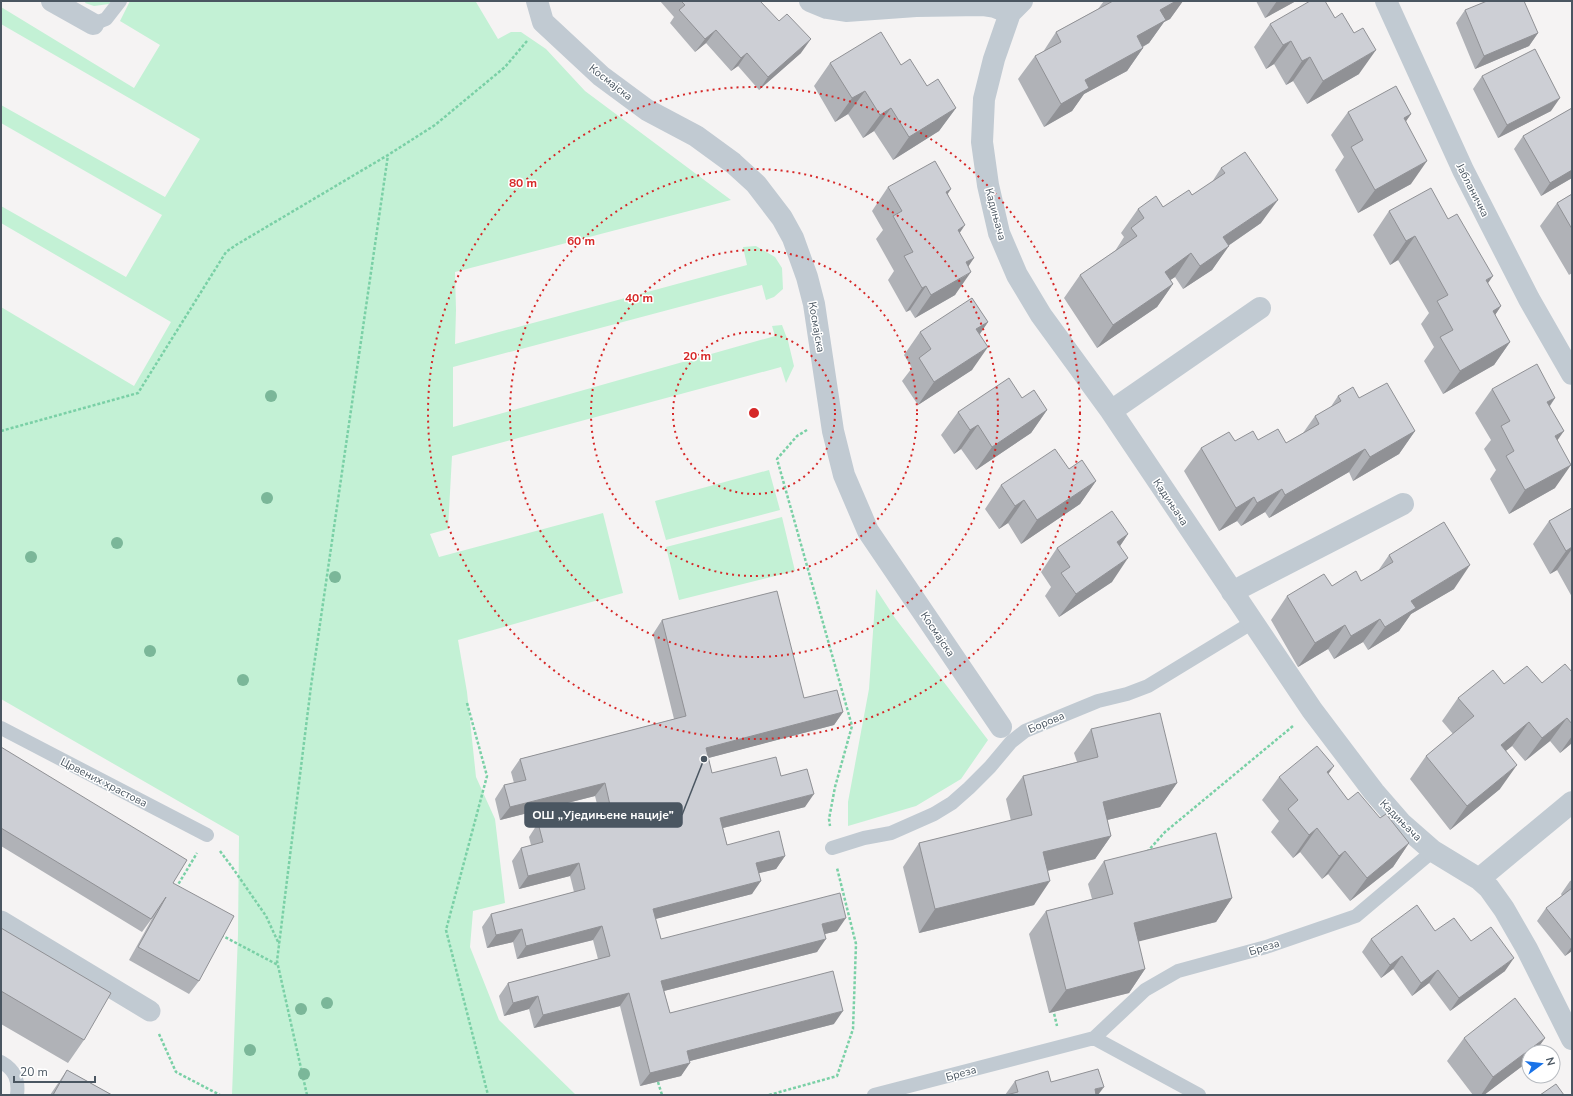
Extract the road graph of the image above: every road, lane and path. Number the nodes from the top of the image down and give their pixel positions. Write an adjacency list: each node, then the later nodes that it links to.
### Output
1 (52, 1): 7 (street)
2 (120, 1): 7 (lane)
3 (536, 1): 13 (street, Космајска)
4 (810, 1): 6 (street)
5 (1386, 1): 11 (street, Јабланичка)
6 (1016, 7): 12 (street, Кадињача)
7 (93, 24)
8 (527, 40): 9 (path)
9 (388, 155): 14 (path); 32 (path)
10 (1260, 308): 12 (street)
11 (1572, 374)
12 (1111, 412): 16 (street, Кадињача)
13 (832, 420): 20 (street, Космајска); 24 (path)
14 (1, 431)
15 (1403, 504): 16 (street)
16 (1232, 592): 17 (street, Кадињача)
17 (1253, 622): 19 (street, Кадињача); 24 (lane, Борова)
18 (467, 703): 44 (path)
19 (1312, 710): 25 (street, Кадињача); 26 (path)
20 (1001, 727)
21 (1, 728): 23 (lane, Црвених храстова)
22 (1572, 802): 28 (street)
23 (207, 835): 32 (path)
24 (832, 848): 46 (path)
25 (1433, 851): 28 (street, Кадињача); 36 (lane, Бреза)
26 (1144, 855)
27 (185, 875): 29 (path)
28 (1478, 878): 37 (street, Кадињача)
29 (174, 891)
30 (1, 921): 35 (street)
31 (220, 934): 33 (path)
32 (279, 945): 33 (path)
33 (278, 965): 43 (path)
34 (1052, 1004): 38 (path)
35 (150, 1011): 42 (path)
36 (1094, 1038): 38 (lane, Бреза); 48 (lane)
37 (1572, 1039)
38 (1062, 1046): 47 (lane, Бреза)
39 (1, 1062): 41 (lane)
40 (658, 1082): 45 (path)
41 (17, 1095)
42 (220, 1095)
43 (307, 1095)
44 (488, 1095)
45 (662, 1095)
46 (769, 1095)
47 (874, 1095)
48 (1199, 1095)

